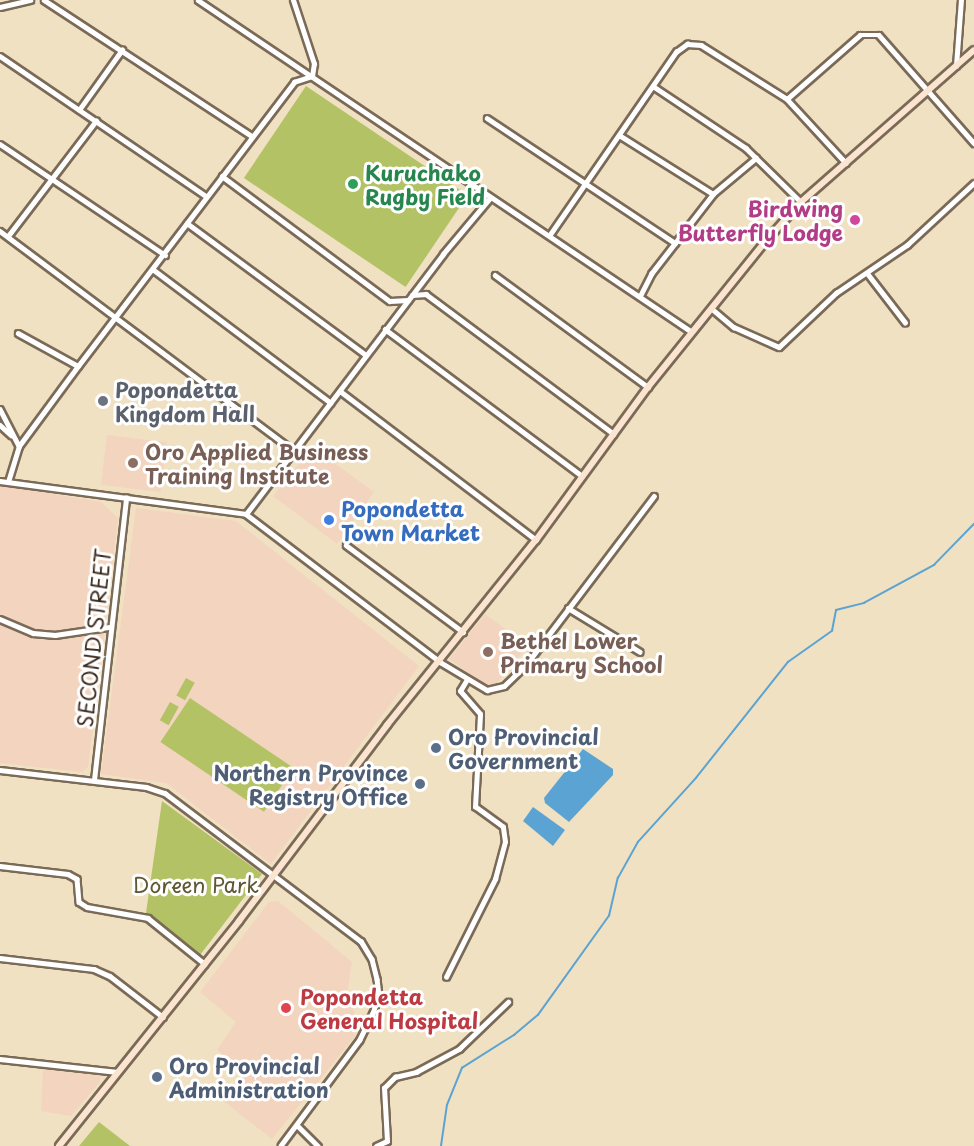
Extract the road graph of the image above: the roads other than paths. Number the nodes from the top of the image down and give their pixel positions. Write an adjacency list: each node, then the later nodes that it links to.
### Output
1 (30, 0): 6 (street)
2 (44, 0): 7 (street)
3 (198, 0): 11 (street)
4 (293, 0): 11 (street)
5 (961, 0): 10 (street)
6 (0, 7)
7 (122, 50): 15 (street); 19 (street)
8 (974, 50): 10 (main road)
9 (0, 56): 15 (street)
10 (956, 66): 13 (main road)
11 (312, 76): 19 (street); 30 (street)
12 (652, 86): 14 (street); 18 (street); 22 (street)
13 (927, 91): 14 (street); 20 (street); 23 (main road)
14 (787, 99): 23 (street)
15 (79, 110): 17 (street)
16 (488, 118): 26 (street)
17 (96, 121): 25 (street); 29 (street)
18 (619, 135): 26 (street); 28 (street)
19 (252, 136): 24 (street)
20 (974, 143)
21 (0, 144): 25 (street)
22 (756, 158): 28 (street); 31 (street)
23 (846, 163): 31 (main road)
24 (222, 176): 29 (street); 46 (street)
25 (52, 178): 35 (street); 37 (street)
26 (586, 183): 34 (street); 36 (street)
27 (974, 183): 39 (street)
28 (713, 194): 36 (street)
29 (206, 196): 32 (street)
30 (490, 198): 34 (street); 41 (street)
31 (801, 202): 47 (main road)
32 (187, 223): 37 (street); 54 (street)
33 (0, 231): 35 (street)
34 (549, 236): 44 (street)
35 (8, 237): 48 (street)
36 (675, 243): 44 (street)
37 (165, 255): 38 (street)
38 (154, 270): 48 (street); 58 (street)
39 (868, 274): 47 (street); 50 (street)
40 (495, 275): 56 (street)
41 (422, 281): 42 (street); 43 (street)
42 (426, 294): 43 (street); 61 (street)
43 (412, 295): 45 (street)
44 (640, 296): 52 (street)
45 (408, 300): 46 (street); 49 (street)
46 (390, 302): 49 (street)
47 (711, 308): 52 (main road)
48 (118, 318): 55 (street); 64 (street)
49 (394, 318): 51 (street)
50 (905, 322)
51 (385, 329): 54 (street); 65 (street)
52 (692, 332): 56 (main road)
53 (18, 333): 55 (street)
54 (366, 355): 57 (street)
55 (78, 366): 63 (street)
56 (648, 387): 61 (main road)
57 (340, 391): 58 (street); 71 (street)
58 (331, 403): 64 (street)
59 (0, 409): 62 (street)
60 (0, 425): 62 (street)
61 (614, 434): 65 (main road)
62 (13, 436): 63 (street)
63 (19, 446): 67 (street)
64 (295, 452): 70 (street)
65 (582, 476): 71 (main road)
66 (0, 481): 67 (street)
67 (8, 482): 69 (street)
68 (654, 496): 73 (street)
69 (126, 498): 70 (street); 75 (street, SECOND STREET)
70 (246, 514): 78 (street)
71 (536, 540): 76 (main road)
72 (346, 545): 76 (street)
73 (568, 608): 77 (street); 79 (street)
74 (0, 619): 75 (street)
75 (109, 627): 81 (street, SECOND STREET)
76 (463, 632): 78 (main road)
77 (640, 652)
78 (440, 662): 79 (street); 83 (main road)
79 (466, 681): 86 (street)
80 (0, 770): 81 (street)
81 (94, 780): 83 (street)
82 (0, 866): 85 (street)
83 (273, 876): 85 (main road); 91 (street)
84 (0, 957): 88 (street)
85 (205, 964): 88 (main road)
86 (446, 976)
87 (508, 1002): 95 (street)
88 (162, 1017): 90 (main road)
89 (0, 1059): 90 (street)
90 (117, 1072): 92 (main road)
91 (297, 1125): 93 (street); 94 (street)
92 (59, 1146)
93 (281, 1146)
94 (318, 1146)
95 (376, 1146)

